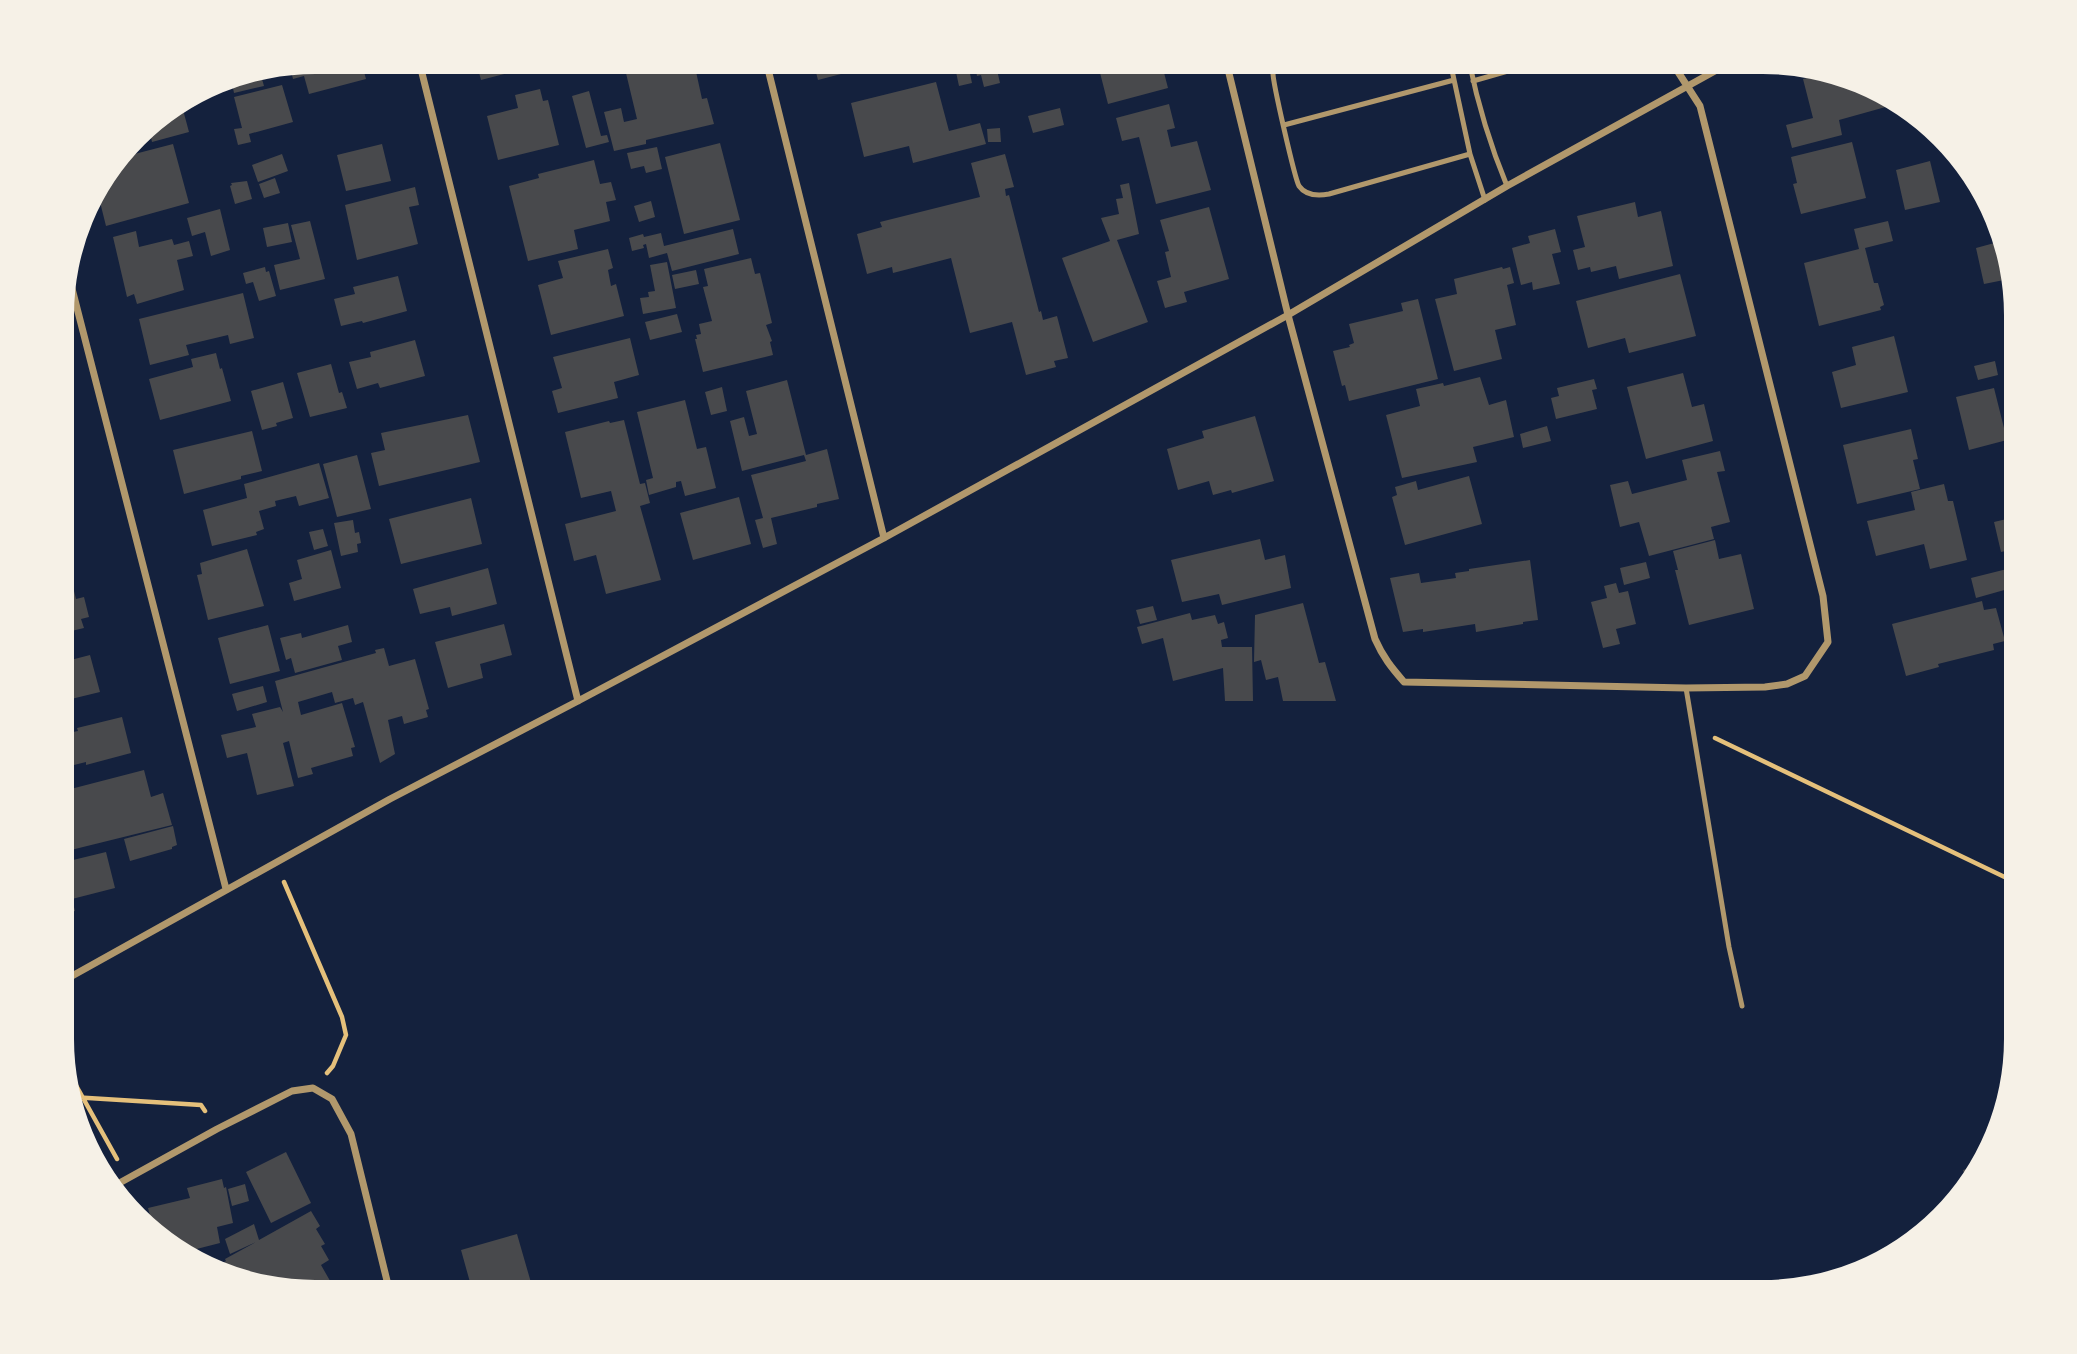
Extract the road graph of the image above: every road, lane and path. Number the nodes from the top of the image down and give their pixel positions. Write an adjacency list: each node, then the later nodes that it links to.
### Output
1 (422, 74): 21 (street)
2 (769, 74): 19 (street)
3 (1229, 74): 18 (street)
4 (1272, 74): 13 (lane)
5 (1453, 74): 10 (lane)
6 (1472, 74): 11 (lane)
7 (1497, 74): 11 (lane)
8 (1679, 74): 12 (street)
9 (1710, 74): 12 (street)
10 (1454, 80): 13 (lane); 14 (lane)
11 (1473, 81): 15 (lane)
12 (1687, 87): 15 (street); 20 (street)
13 (1283, 125): 14 (lane)
14 (1470, 154): 16 (lane)
15 (1507, 186): 16 (street)
16 (1485, 200): 18 (street)
17 (75, 300): 25 (street)
18 (1288, 316): 19 (street); 20 (street)
19 (884, 538): 21 (street)
20 (1686, 688): 27 (lane)
21 (578, 701): 25 (street)
22 (1714, 738): 23 (path)
23 (2003, 876)
24 (284, 882): 28 (path)
25 (226, 889): 26 (street)
26 (74, 975)
27 (1742, 1006)
28 (313, 1088): 33 (street); 34 (street)
29 (80, 1095): 30 (path)
30 (82, 1098): 31 (path); 32 (path)
31 (201, 1105)
32 (115, 1156)
33 (121, 1182)
34 (387, 1280)

